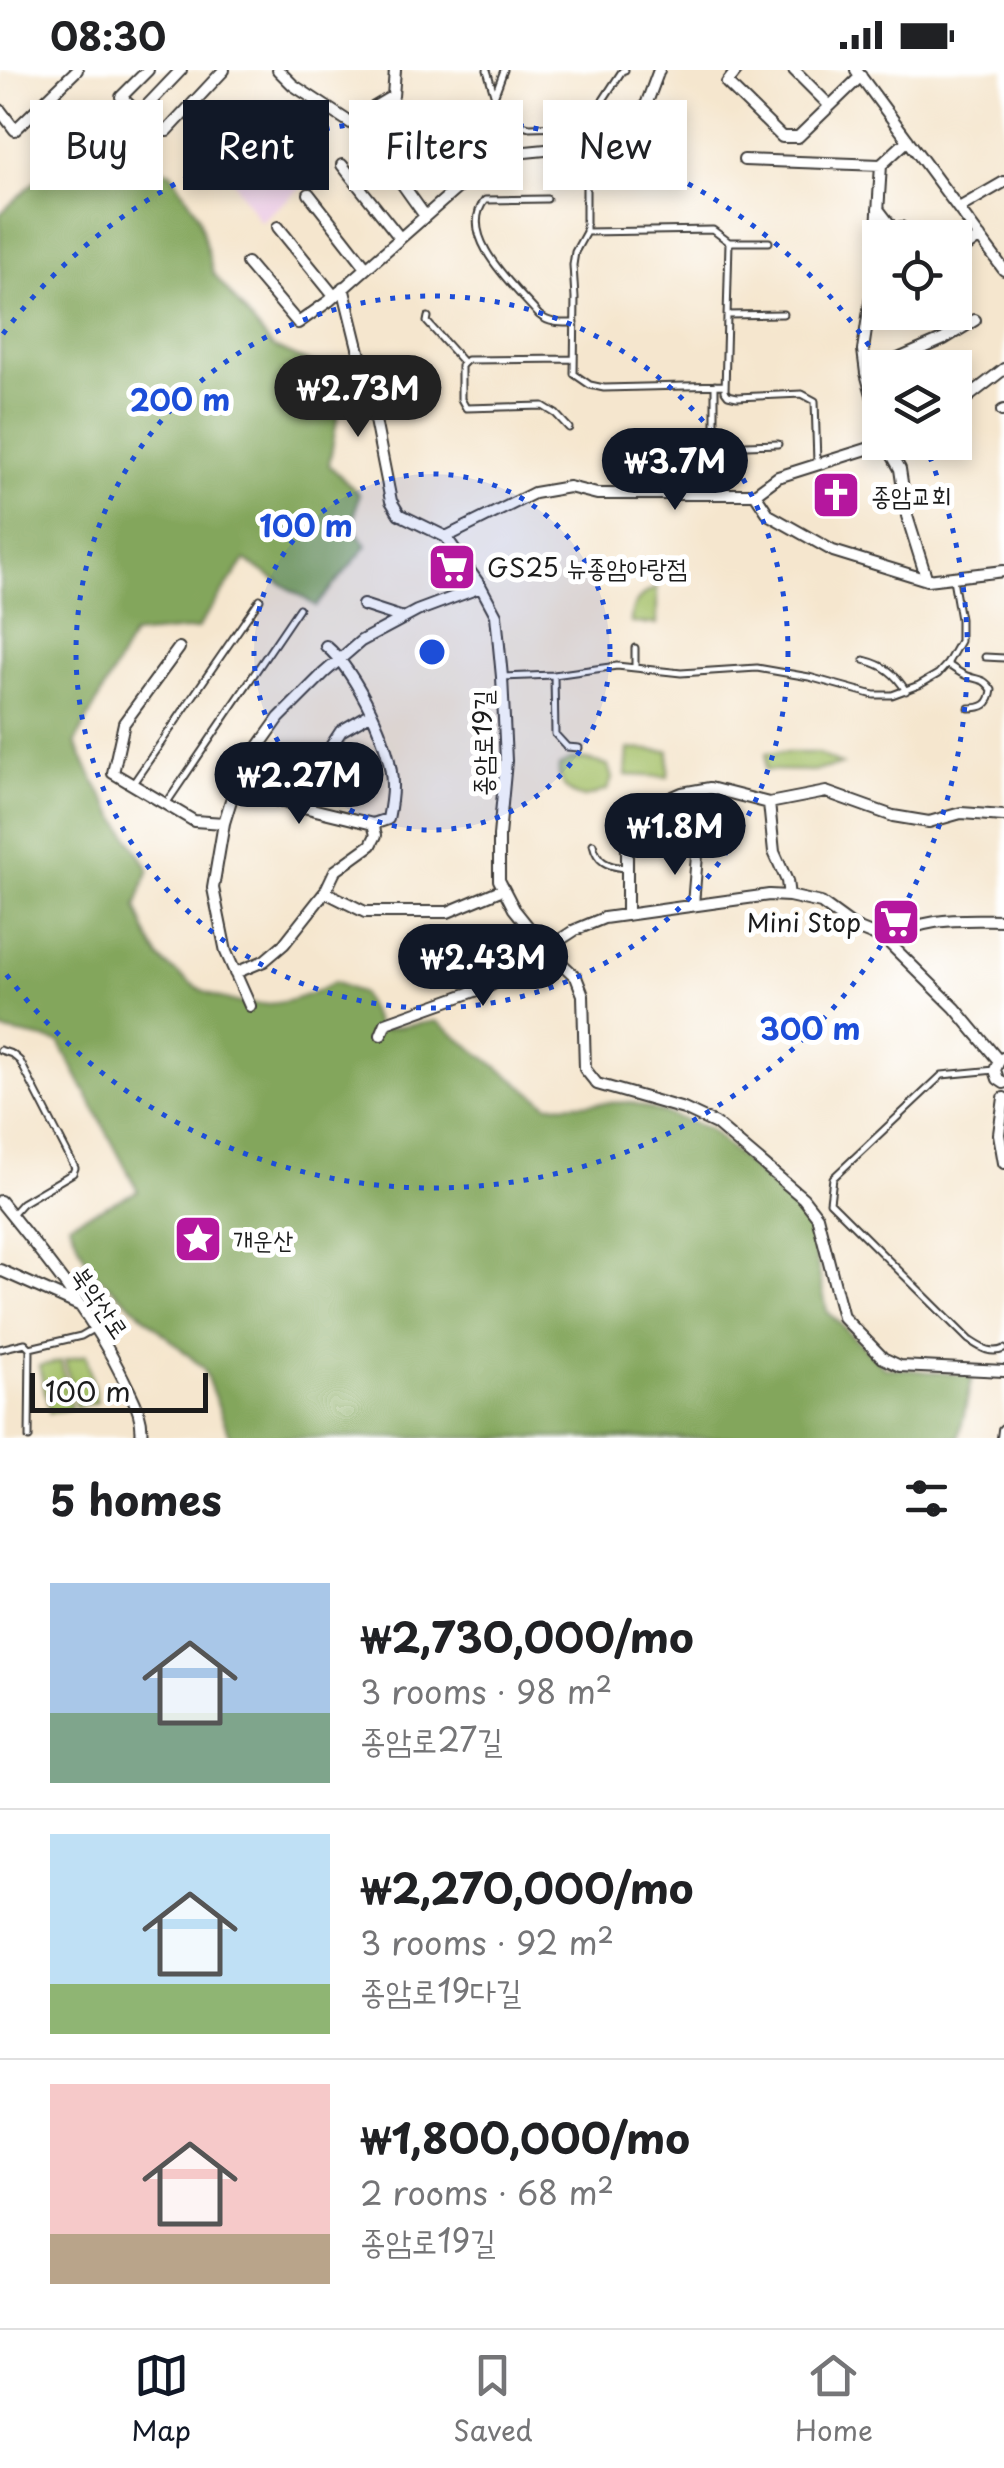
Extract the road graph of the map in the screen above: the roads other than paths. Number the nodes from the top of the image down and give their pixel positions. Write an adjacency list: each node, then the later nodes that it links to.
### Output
1 (77, 70): 21 (street)
2 (148, 70): 15 (street)
3 (180, 70): 16 (street)
4 (224, 70): 24 (street)
5 (278, 70): 22 (street)
6 (395, 70): 17 (street)
7 (487, 70): 14 (lane)
8 (504, 70): 14 (lane)
9 (625, 70): 23 (lane)
10 (659, 70): 19 (street)
11 (737, 70): 20 (street)
12 (794, 70): 20 (street)
13 (858, 73): 20 (street); 25 (street)
14 (494, 97): 18 (lane)
15 (125, 100)
16 (152, 100)
17 (387, 100)
18 (496, 100)
19 (648, 100)
20 (830, 106)
21 (0, 110)
22 (349, 122)
23 (523, 125)
24 (163, 130)
25 (908, 140): 29 (street); 36 (street)
26 (543, 150): 37 (street)
27 (744, 160): 29 (street)
28 (342, 165): 42 (street)
29 (880, 165): 35 (street)
30 (1004, 182): 36 (street)
31 (407, 190): 37 (street)
32 (586, 190): 40 (lane)
33 (309, 194): 47 (street)
34 (547, 199): 55 (lane)
35 (878, 208): 38 (street); 56 (street)
36 (959, 208): 41 (street)
37 (425, 216): 42 (street)
38 (887, 220)
39 (278, 226): 50 (street)
40 (586, 232): 43 (lane); 55 (lane)
41 (980, 237): 45 (street); 48 (street)
42 (400, 238): 47 (street)
43 (728, 242): 44 (lane); 51 (lane)
44 (770, 242)
45 (972, 242)
46 (247, 263): 50 (street)
47 (366, 267): 49 (street)
48 (1004, 270)
49 (343, 287): 50 (street); 70 (street)
50 (334, 296)
51 (726, 314): 52 (lane); 62 (lane)
52 (782, 314)
53 (428, 318): 59 (lane)
54 (975, 320): 57 (street)
55 (574, 323): 58 (lane)
56 (863, 350)
57 (919, 350)
58 (574, 359): 59 (lane); 61 (lane)
59 (464, 362): 64 (lane)
60 (1004, 369): 63 (street)
61 (714, 385): 62 (lane); 65 (lane)
62 (725, 385): 68 (lane)
63 (972, 394)
64 (568, 428)
65 (778, 444)
66 (862, 451): 68 (street)
67 (895, 460): 73 (street)
68 (817, 465): 69 (street)
69 (754, 494): 70 (street); 73 (street)
70 (446, 537): 74 (street, 종암로19길)
71 (1004, 570): 72 (street)
72 (953, 577): 73 (street); 86 (lane)
73 (927, 580)
74 (481, 586): 78 (street); 89 (street, 종암로19길)
75 (260, 600): 94 (lane)
76 (364, 605): 78 (street)
77 (300, 608): 97 (lane)
78 (403, 618): 83 (street)
79 (326, 646): 83 (street)
80 (179, 648): 94 (street)
81 (635, 648): 87 (lane)
82 (985, 656): 84 (lane)
83 (341, 658): 92 (street); 95 (street)
84 (1004, 658)
85 (864, 660): 90 (lane)
86 (948, 664): 90 (lane); 91 (lane)
87 (635, 668): 88 (lane); 90 (lane)
88 (554, 674): 89 (lane); 93 (lane)
89 (502, 677): 105 (street, 종암로19길)
90 (906, 691)
91 (969, 708)
92 (370, 714): 98 (street); 101 (street)
93 (580, 748)
94 (132, 785): 97 (street)
95 (234, 790): 98 (street); 100 (street)
96 (769, 802): 99 (street); 104 (street); 107 (street)
97 (166, 805): 100 (street)
98 (298, 806): 101 (street)
99 (1004, 816)
100 (224, 824): 113 (street)
101 (373, 824): 106 (street)
102 (593, 844): 104 (lane)
103 (697, 855): 108 (street)
104 (627, 868): 109 (street)
105 (503, 889): 106 (street); 112 (street, 종암로19길)
106 (325, 892): 113 (street)
107 (789, 896): 108 (street); 111 (street)
108 (693, 905): 109 (street)
109 (627, 915): 112 (street)
110 (1004, 920): 111 (street)
111 (886, 940): 117 (street)
112 (546, 949): 115 (street); 129 (street, 종암로19길)
113 (236, 973): 114 (street)
114 (250, 1006)
115 (381, 1035)
116 (0, 1050): 122 (lane)
117 (999, 1063): 118 (street); 128 (lane)
118 (1004, 1083)
119 (1004, 1098): 120 (street)
120 (1004, 1163)
121 (0, 1202): 122 (street, 북악산로)
122 (12, 1216): 124 (street, 북악산로)
123 (0, 1270): 124 (street)
124 (82, 1306): 125 (street, 북악산로)
125 (96, 1327): 126 (lane); 132 (street, 북악산로)
126 (30, 1348): 127 (lane); 131 (lane)
127 (0, 1349)
128 (1004, 1349)
129 (1004, 1370)
130 (1004, 1430): 133 (street)
131 (29, 1438)
132 (141, 1438)
133 (1003, 1438)

